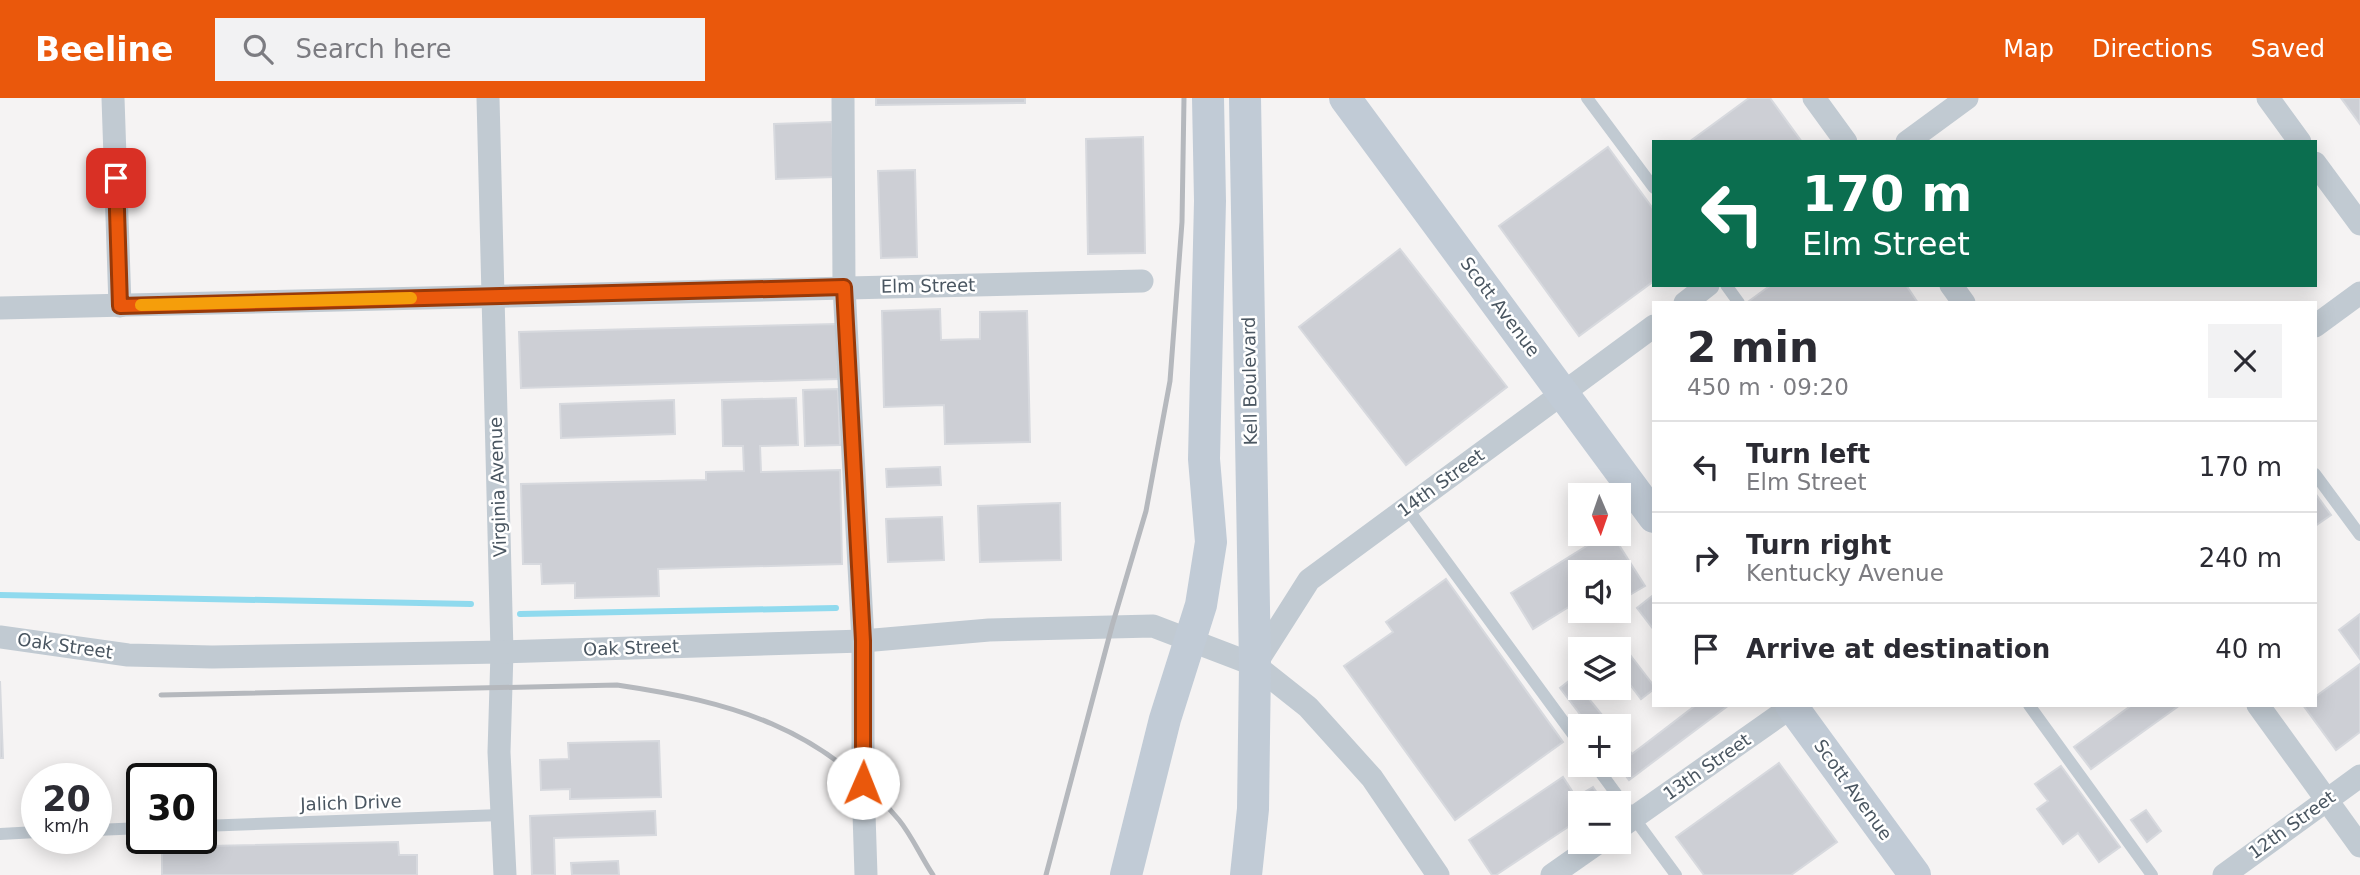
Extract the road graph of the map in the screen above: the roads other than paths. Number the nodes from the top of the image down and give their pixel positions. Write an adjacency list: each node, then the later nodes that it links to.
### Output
1 (113, 98): 23 (street)
2 (488, 98): 21 (street, Virginia Avenue)
3 (843, 98): 18 (street)
4 (1208, 98): 33 (main road)
5 (1245, 98): 36 (main road, Kell Boulevard)
6 (1345, 98): 27 (main road, Scott Avenue)
7 (1587, 98): 15 (lane)
8 (1814, 98): 11 (street)
9 (1966, 98): 12 (street)
10 (2268, 98): 13 (street)
11 (1845, 140)
12 (1910, 140)
13 (2299, 140)
14 (2317, 166): 16 (street)
15 (1652, 185)
16 (2360, 224)
17 (1142, 281): 18 (street, Elm Street)
18 (844, 287): 21 (street, Elm Street); 34 (street)
19 (1705, 287): 22 (street)
20 (2360, 293): 25 (street)
21 (493, 296): 23 (street, Elm Street); 35 (street, Virginia Avenue)
22 (1688, 301)
23 (120, 306): 24 (street, Elm Street)
24 (0, 308)
25 (2317, 325)
26 (1652, 327): 27 (street, 14th Street)
27 (1563, 393): 29 (street, 14th Street); 30 (main road, Scott Avenue)
28 (2317, 477): 31 (lane)
29 (1407, 508): 36 (street, 14th Street); 41 (lane)
30 (1652, 514)
31 (2360, 536)
32 (0, 637): 35 (street, Oak Street)
33 (1190, 640): 34 (street, Oak Street); 36 (street, Oak Street); 54 (main road)
34 (863, 641): 35 (street, Oak Street); 53 (street)
35 (502, 652): 44 (street, Virginia Avenue)
36 (1255, 665): 55 (main road, Kell Boulevard); 56 (street, Oak Street)
37 (1792, 707): 45 (street, 13th Street)
38 (1794, 707): 59 (main road, Scott Avenue)
39 (2030, 707): 60 (lane)
40 (2259, 707): 43 (street)
41 (1568, 728)
42 (2360, 776): 43 (street, 12th Street)
43 (2326, 800): 50 (street); 61 (street, 12th Street)
44 (501, 815): 46 (lane, Jalich Drive); 52 (street, Virginia Avenue)
45 (1631, 819)
46 (217, 825)
47 (1631, 828): 58 (lane)
48 (21, 833): 49 (lane)
49 (0, 834)
50 (2360, 846)
51 (1582, 854): 57 (street)
52 (505, 875)
53 (866, 875)
54 (1126, 875)
55 (1246, 875)
56 (1437, 875)
57 (1552, 875)
58 (1676, 875)
59 (1915, 875)
60 (2151, 875)
61 (2224, 875)

